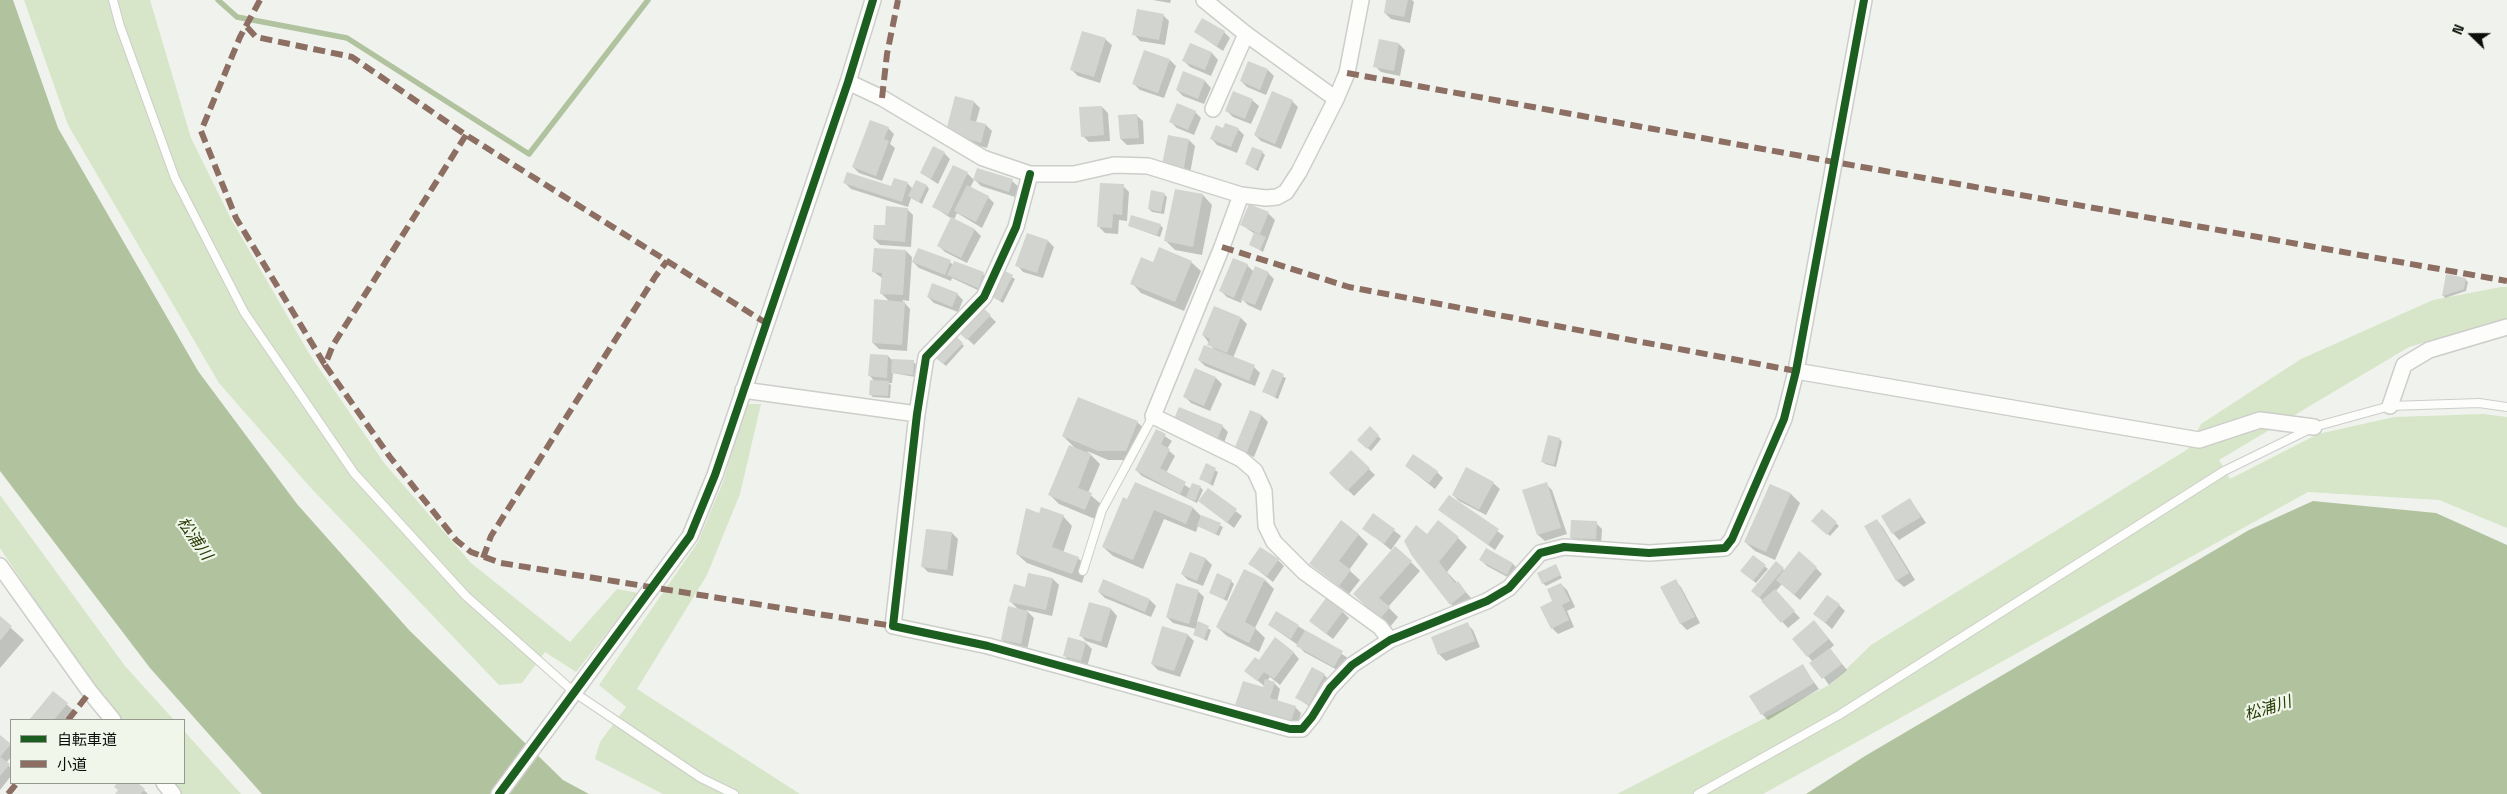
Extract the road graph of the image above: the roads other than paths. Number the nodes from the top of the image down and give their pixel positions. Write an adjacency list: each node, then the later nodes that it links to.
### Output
1 (113, 0): 23 (lane)
2 (873, 0): 7 (street)
3 (1204, 0): 6 (street)
4 (1360, 0): 8 (street)
5 (1864, 0): 13 (street)
6 (1246, 34): 8 (street); 9 (street)
7 (848, 82): 10 (street); 14 (street)
8 (1336, 98): 11 (street)
9 (1213, 108)
10 (1030, 174): 11 (street); 17 (street)
11 (1241, 195): 18 (street)
12 (2507, 327): 15 (street)
13 (1796, 371): 19 (street); 22 (street)
14 (743, 390): 17 (street); 23 (street)
15 (2390, 406): 16 (lane); 19 (lane)
16 (2507, 407)
17 (917, 414): 22 (street)
18 (1153, 416): 21 (lane); 22 (street)
19 (2314, 427): 29 (lane)
20 (0, 566): 24 (street)
21 (1083, 571)
22 (1390, 640)
23 (571, 699): 27 (street); 28 (lane)
24 (112, 719)
25 (165, 784): 26 (street)
26 (174, 794)
27 (499, 794)
28 (734, 794)
29 (1698, 794)

